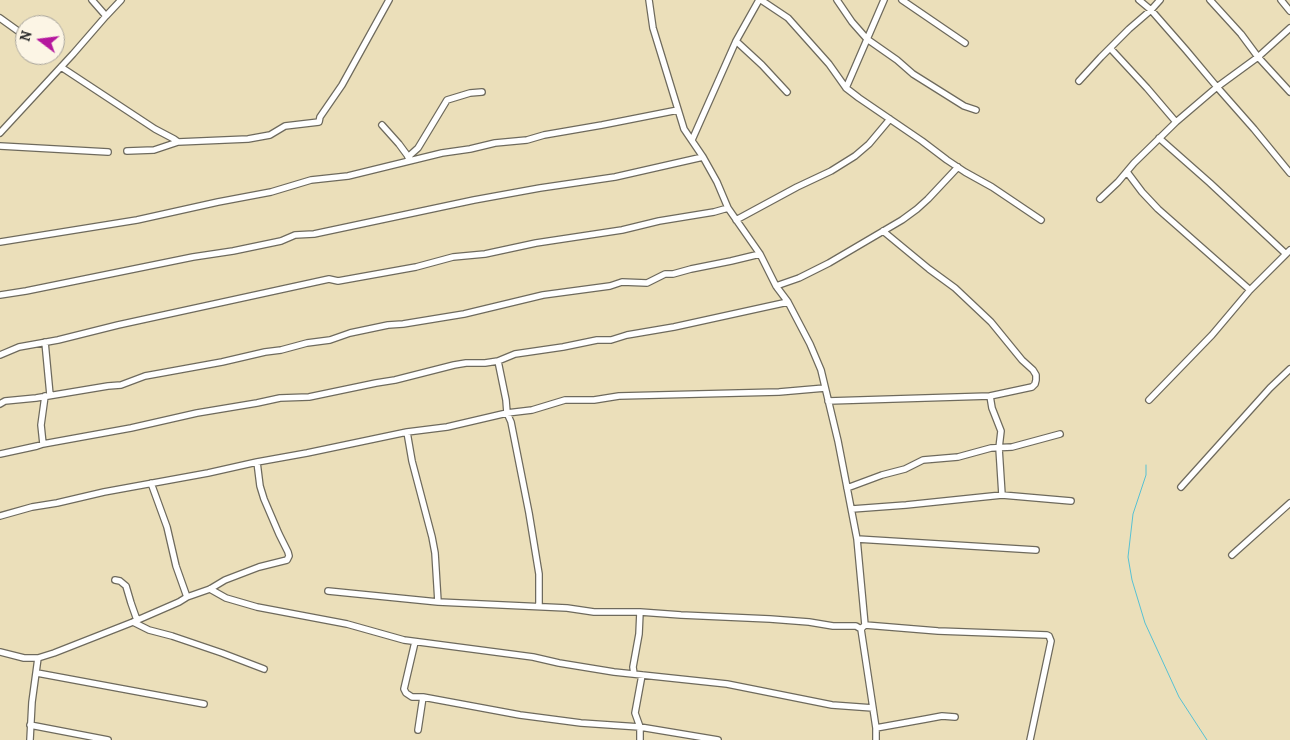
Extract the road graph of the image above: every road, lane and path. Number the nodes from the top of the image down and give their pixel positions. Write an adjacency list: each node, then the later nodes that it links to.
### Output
1 (92, 0): 15 (street)
2 (121, 0): 15 (street)
3 (389, 0): 39 (street)
4 (649, 0): 31 (street)
5 (760, 0): 20 (street); 26 (street)
6 (837, 0): 19 (street)
7 (884, 0): 19 (street)
8 (902, 0): 21 (street)
9 (1139, 0): 13 (street)
10 (1160, 0): 13 (street)
11 (1210, 0): 23 (street)
12 (1281, 0): 14 (street)
13 (1151, 10): 22 (street); 27 (street)
14 (1290, 11)
15 (106, 16): 24 (street)
16 (0, 18): 18 (street)
17 (1290, 28): 23 (street)
18 (15, 29)
19 (867, 39): 26 (street); 32 (street)
20 (736, 41): 29 (street); 38 (street)
21 (965, 43)
22 (1110, 48): 25 (street); 34 (street)
23 (1258, 57): 27 (street); 30 (street)
24 (61, 67): 36 (street); 39 (street)
25 (1079, 81)
26 (846, 88): 33 (street)
27 (1217, 88): 34 (street); 47 (street)
28 (482, 92): 44 (street)
29 (787, 92)
30 (1290, 92)
31 (678, 110): 38 (street); 44 (street)
32 (976, 110)
33 (890, 119): 45 (street); 50 (street)
34 (1176, 122): 37 (street)
35 (382, 125): 44 (street)
36 (0, 133)
37 (1159, 138): 46 (street); 54 (street)
38 (692, 140): 43 (street)
39 (178, 142): 41 (street)
40 (0, 146): 42 (street)
41 (126, 151)
42 (108, 152)
43 (703, 157): 49 (street); 58 (street)
44 (410, 159): 53 (street)
45 (958, 167): 51 (street); 52 (street)
46 (1126, 172): 48 (street); 57 (street)
47 (1290, 173)
48 (1100, 199)
49 (728, 208): 50 (street); 60 (street)
50 (736, 220): 55 (street)
51 (1041, 220)
52 (883, 232): 56 (street); 66 (street)
53 (0, 242)
54 (1288, 252): 57 (street)
55 (760, 254): 56 (street); 65 (street)
56 (776, 286): 59 (street)
57 (1250, 290): 67 (street)
58 (0, 295)
59 (788, 302): 62 (street); 64 (street)
60 (45, 342): 61 (street); 65 (street)
61 (0, 355)
62 (498, 361): 70 (street); 73 (street)
63 (1290, 369): 78 (street)
64 (825, 388): 68 (street); 70 (street)
65 (47, 395): 69 (street); 73 (street)
66 (990, 396): 68 (street); 74 (street)
67 (1149, 400)
68 (828, 401): 79 (street)
69 (0, 404)
70 (507, 412): 71 (street); 93 (street)
71 (407, 432): 76 (street); 92 (street)
72 (1060, 434): 74 (street)
73 (42, 444): 75 (street)
74 (1000, 448): 79 (street); 80 (street)
75 (0, 454)
76 (257, 462): 77 (street); 89 (street)
77 (151, 484): 84 (street); 91 (street)
78 (1181, 487)
79 (847, 488): 83 (street)
80 (1002, 495): 81 (street); 83 (street)
81 (1071, 501)
82 (1290, 503): 87 (street)
83 (852, 509): 85 (street)
84 (0, 516)
85 (857, 539): 86 (street); 96 (street)
86 (1036, 550)
87 (1232, 555)
88 (115, 580): 95 (street)
89 (210, 589): 91 (street); 97 (street)
90 (328, 591): 92 (street)
91 (186, 597): 95 (street)
92 (438, 602): 93 (street)
93 (539, 606): 94 (street)
94 (640, 612): 96 (street); 102 (street)
95 (135, 621): 99 (street); 100 (street)
96 (863, 627): 106 (street); 117 (street)
97 (415, 642): 102 (street); 104 (street)
98 (0, 652): 99 (street)
99 (38, 658): 101 (street)
100 (264, 669)
101 (36, 673): 105 (street); 108 (street)
102 (634, 674): 103 (street)
103 (642, 675): 106 (street); 109 (street)
104 (423, 697): 109 (street); 111 (street)
105 (204, 704)
106 (873, 708): 110 (street)
107 (955, 717): 110 (street)
108 (30, 725): 112 (street); 113 (street)
109 (640, 727): 114 (street); 115 (street)
110 (876, 728): 116 (street)
111 (418, 730)
112 (30, 740)
113 (108, 740)
114 (640, 740)
115 (718, 740)
116 (876, 740)
117 (1030, 740)

